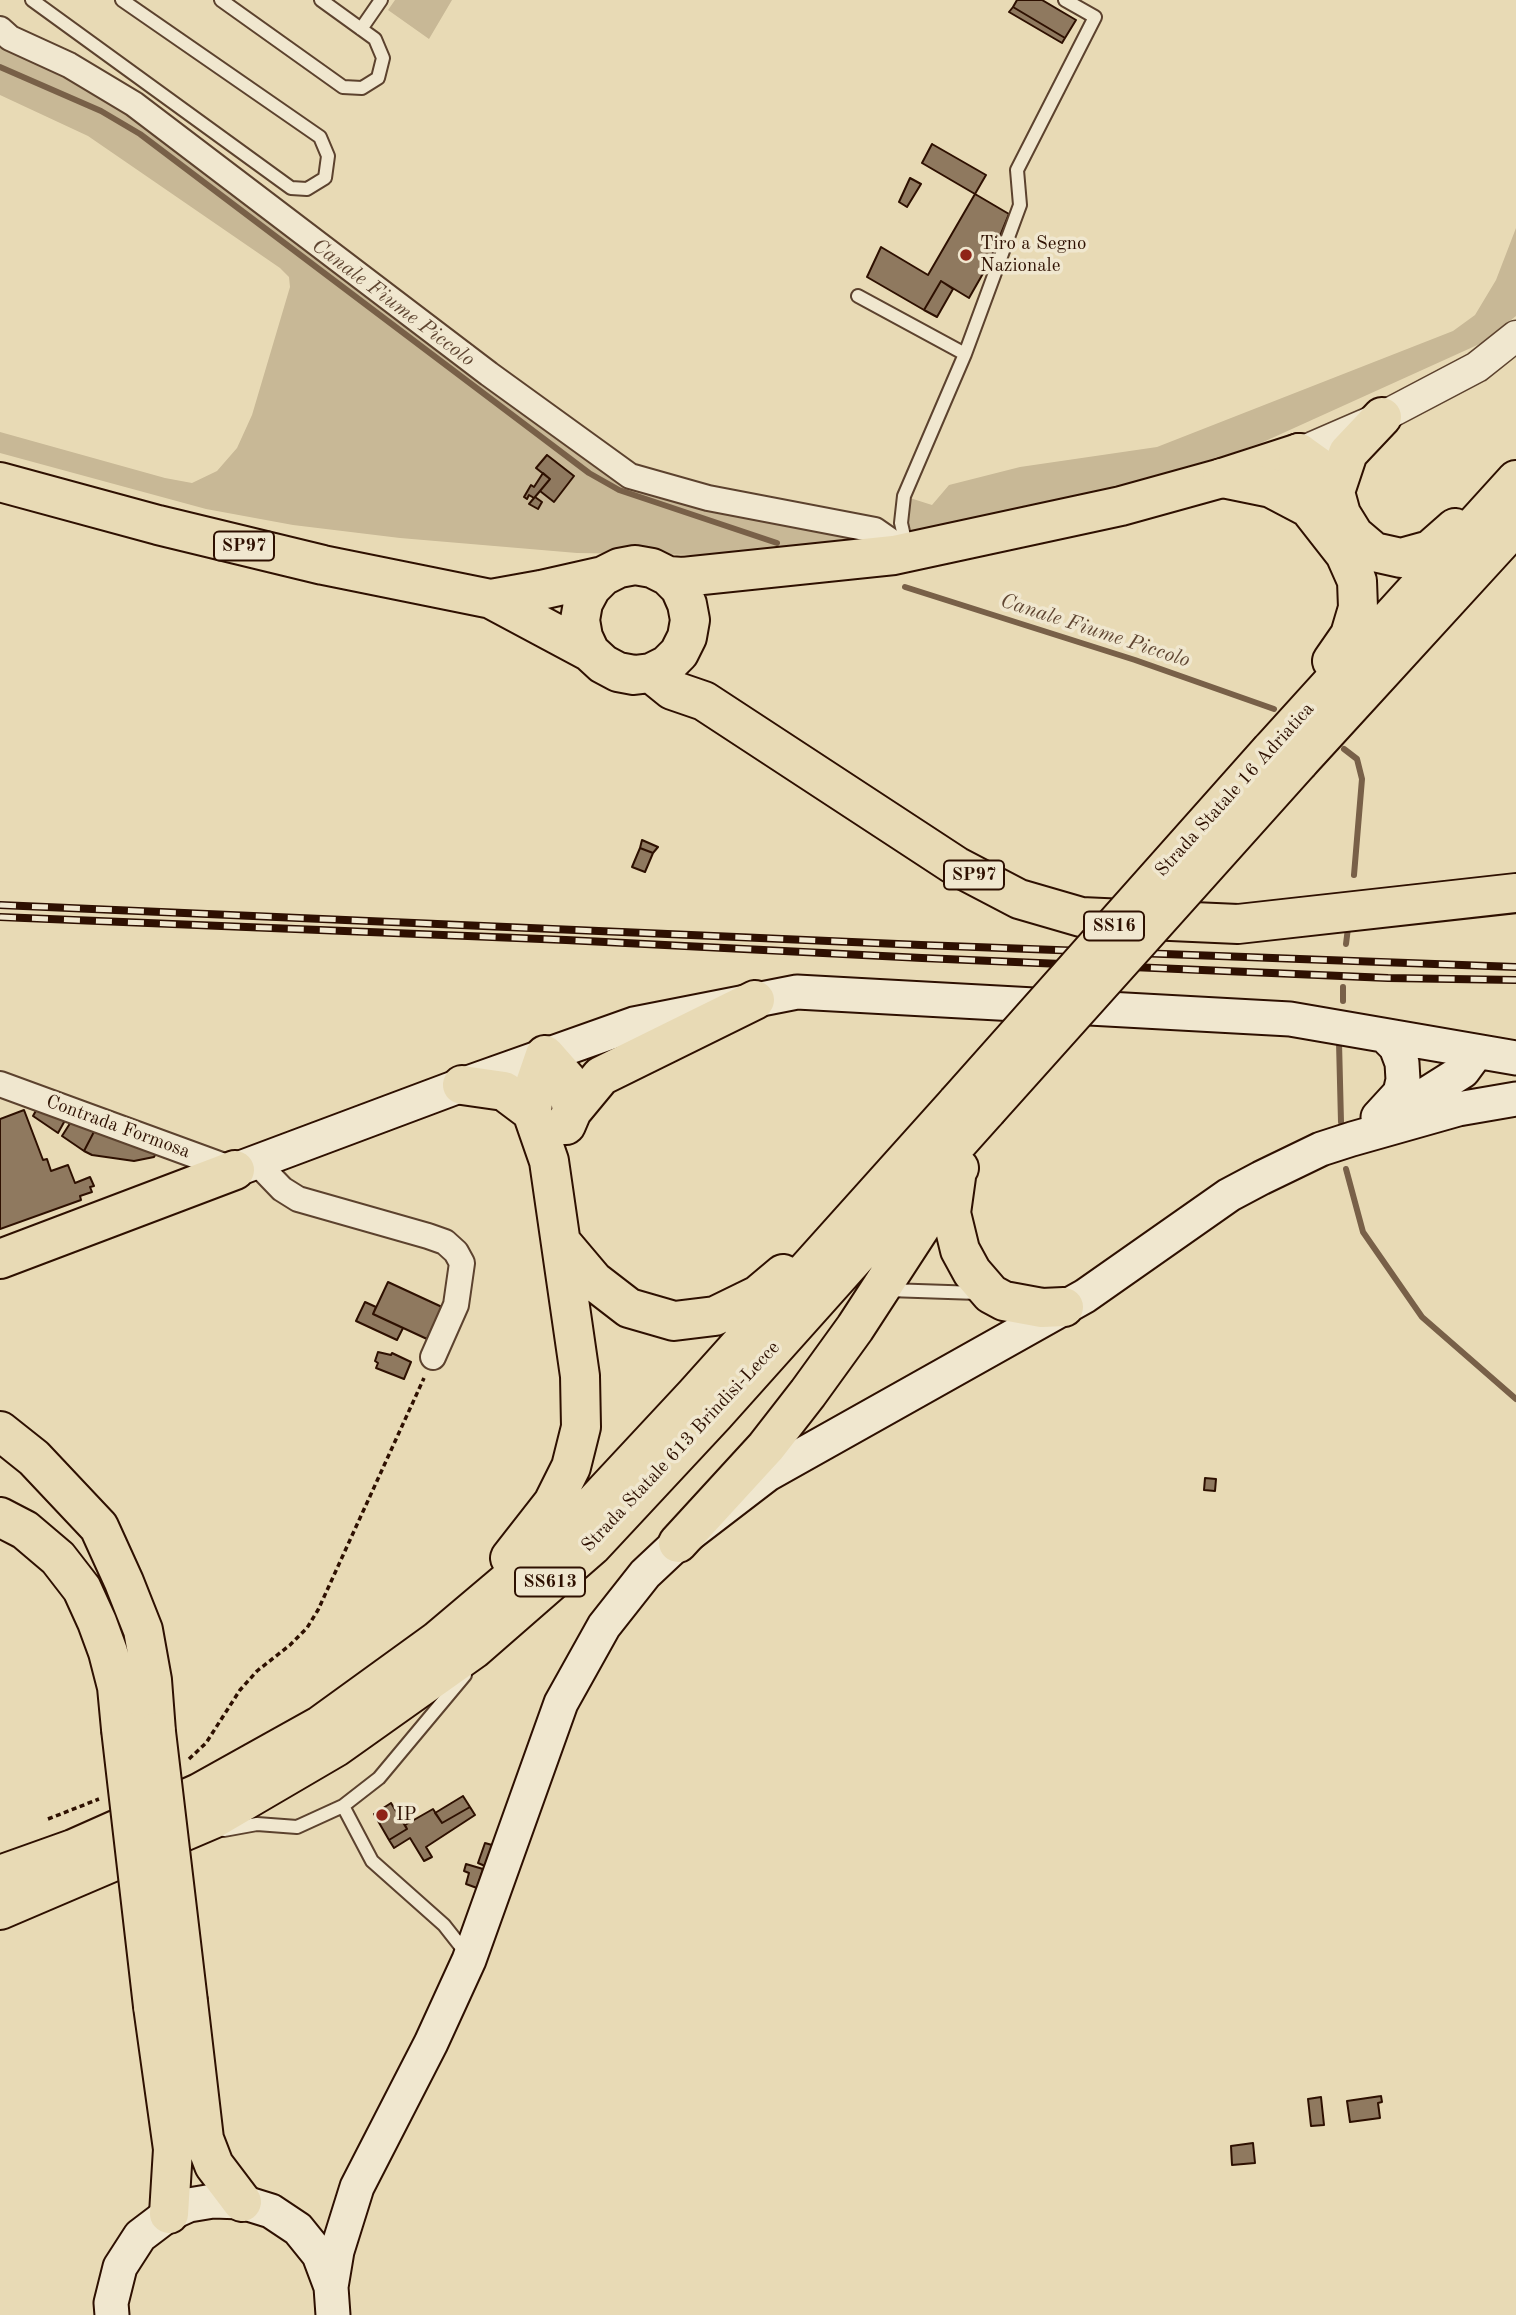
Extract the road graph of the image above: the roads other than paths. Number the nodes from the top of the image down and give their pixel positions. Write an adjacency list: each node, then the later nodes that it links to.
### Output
1 (32, 0): 2 (lane)
2 (122, 0)
3 (221, 0): 8 (lane)
4 (321, 0): 8 (lane)
5 (381, 0): 8 (lane)
6 (1065, 0): 11 (lane)
7 (0, 29): 19 (street)
8 (361, 29)
9 (858, 296): 11 (lane)
10 (1516, 336): 12 (street)
11 (965, 354): 19 (lane)
12 (1382, 417): 13 (street); 17 (main road)
13 (1299, 453): 14 (main road); 17 (main road, SS16)
14 (1222, 478): 17 (main road, SS16); 19 (main road)
15 (1516, 478): 17 (main road, SS16); 27 (main road, Strada Statale 16 Adriatica / SS16)
16 (0, 482): 23 (main road, SP97)
17 (1322, 500): 27 (main road, SS16)
18 (1516, 525): 27 (main road, Strada Statale 16 Adriatica / SS16)
19 (908, 553): 20 (main road)
20 (761, 569): 22 (main road); 24 (main road)
21 (603, 576): 22 (main road); 23 (main road, SP97); 25 (main road)
22 (668, 576): 24 (main road)
23 (491, 599): 25 (main road, SP97)
24 (690, 621): 26 (main road)
25 (590, 652): 26 (main road)
26 (651, 673): 30 (main road, SP97)
27 (1285, 756): 39 (main road, Strada Statale 16 Adriatica / SS16, bridge)
28 (1516, 870): 30 (main road, SP97)
29 (1516, 893): 30 (main road, SP97)
30 (1320, 915)
31 (755, 1000): 32 (main road); 34 (main road); 41 (main road)
32 (1385, 1036): 33 (main road); 43 (main road)
33 (1477, 1052): 35 (main road); 40 (main road); 43 (main road)
34 (545, 1055): 37 (main road); 41 (main road); 42 (main road)
35 (1516, 1058)
36 (0, 1084): 45 (street, Contrada Formosa)
37 (462, 1085): 42 (main road); 45 (main road)
38 (1516, 1099): 40 (main road)
39 (972, 1106): 46 (main road); 47 (main road, Strada Statale 613 Brindisi-Lecce / SS613); 54 (main road, Strada Statale 613 Brindisi-Lecce / SS613)
40 (1458, 1109): 43 (main road)
41 (572, 1111): 44 (main road)
42 (532, 1112): 44 (main road)
43 (1352, 1139): 52 (main road)
44 (549, 1161): 48 (main road)
45 (245, 1166): 49 (main road); 53 (street)
46 (956, 1174): 50 (main road); 51 (main road)
47 (862, 1208): 48 (main road); 59 (main road, Strada Statale 613 Brindisi-Lecce / SS613)
48 (561, 1242): 59 (main road)
49 (0, 1259)
50 (881, 1290): 51 (lane); 57 (main road)
51 (991, 1294): 52 (main road)
52 (1064, 1307): 57 (main road)
53 (433, 1357)
54 (715, 1414): 58 (lane); 65 (main road, Strada Statale 613 Brindisi-Lecce / SS613)
55 (0, 1432): 61 (main road)
56 (0, 1517): 61 (main road)
57 (678, 1543): 67 (main road)
58 (571, 1582)
59 (437, 1641): 65 (main road, Strada Statale 613 Brindisi-Lecce / SS613)
60 (476, 1665): 62 (lane)
61 (139, 1730): 69 (main road, bridge)
62 (343, 1806): 63 (lane); 66 (lane)
63 (217, 1833)
64 (180, 1848): 65 (lane)
65 (2, 1897)
66 (444, 1925): 67 (lane); 68 (lane)
67 (481, 1926): 68 (main road)
68 (469, 1960): 72 (main road)
69 (171, 2004): 70 (main road); 71 (main road)
70 (242, 2202): 71 (main road); 72 (main road)
71 (169, 2214): 73 (main road)
72 (332, 2301)
73 (111, 2315)

